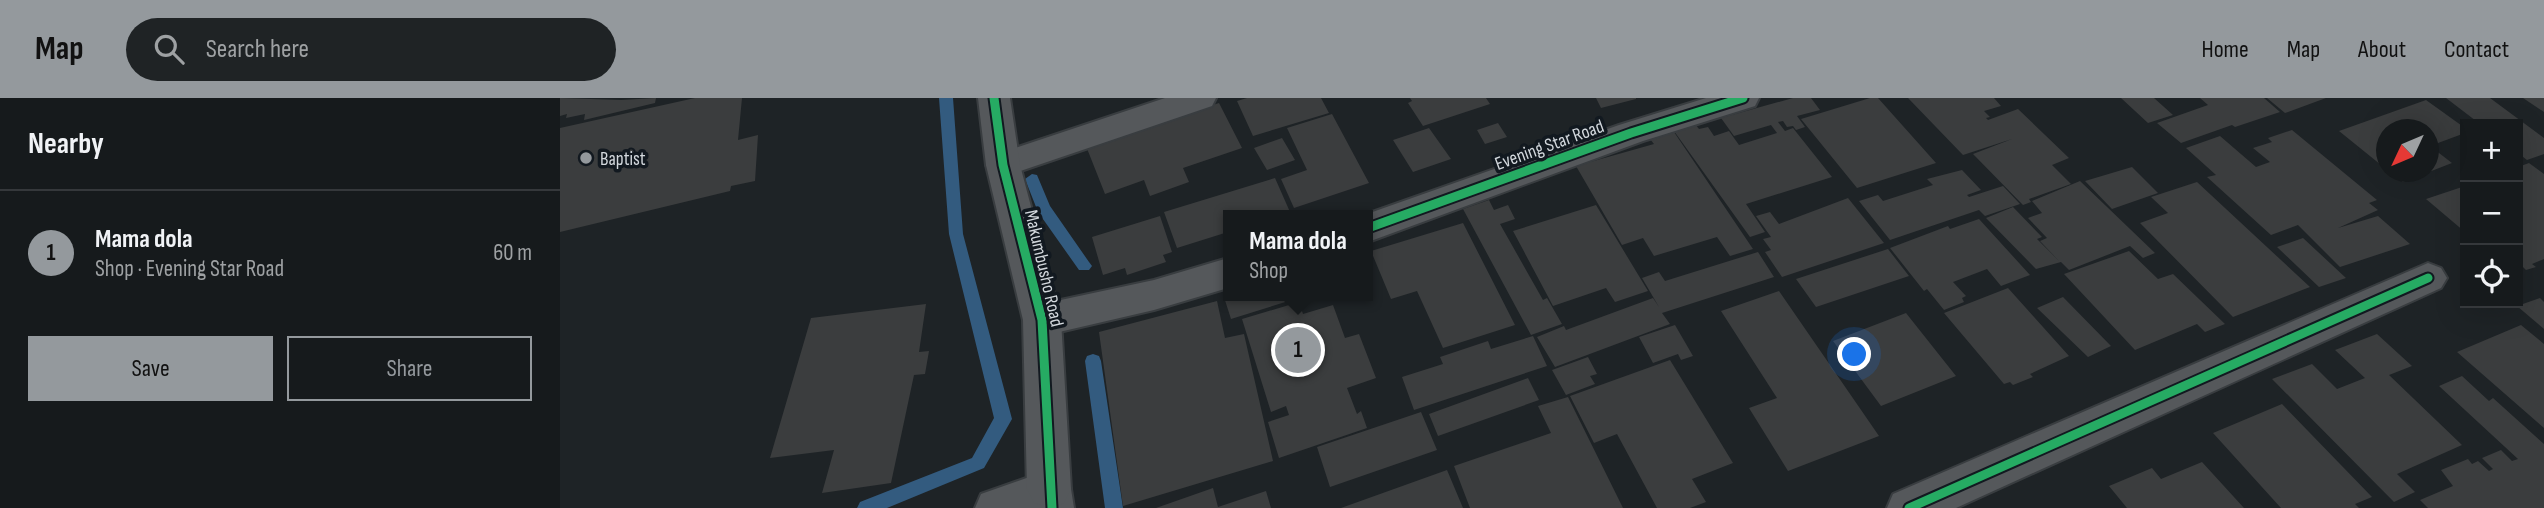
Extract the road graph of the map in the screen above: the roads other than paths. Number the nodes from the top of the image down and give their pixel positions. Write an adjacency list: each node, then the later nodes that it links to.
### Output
1 (994, 98): 4 (street, Makumbusho Road)
2 (1200, 98): 4 (street)
3 (1743, 98): 5 (street, Evening Star Road)
4 (1003, 165): 8 (street, Makumbusho Road)
5 (1373, 226)
6 (1223, 274): 8 (street)
7 (2428, 278): 11 (street)
8 (1042, 320): 9 (street, Makumbusho Road)
9 (1051, 498): 10 (street)
10 (997, 508)
11 (1909, 508)

